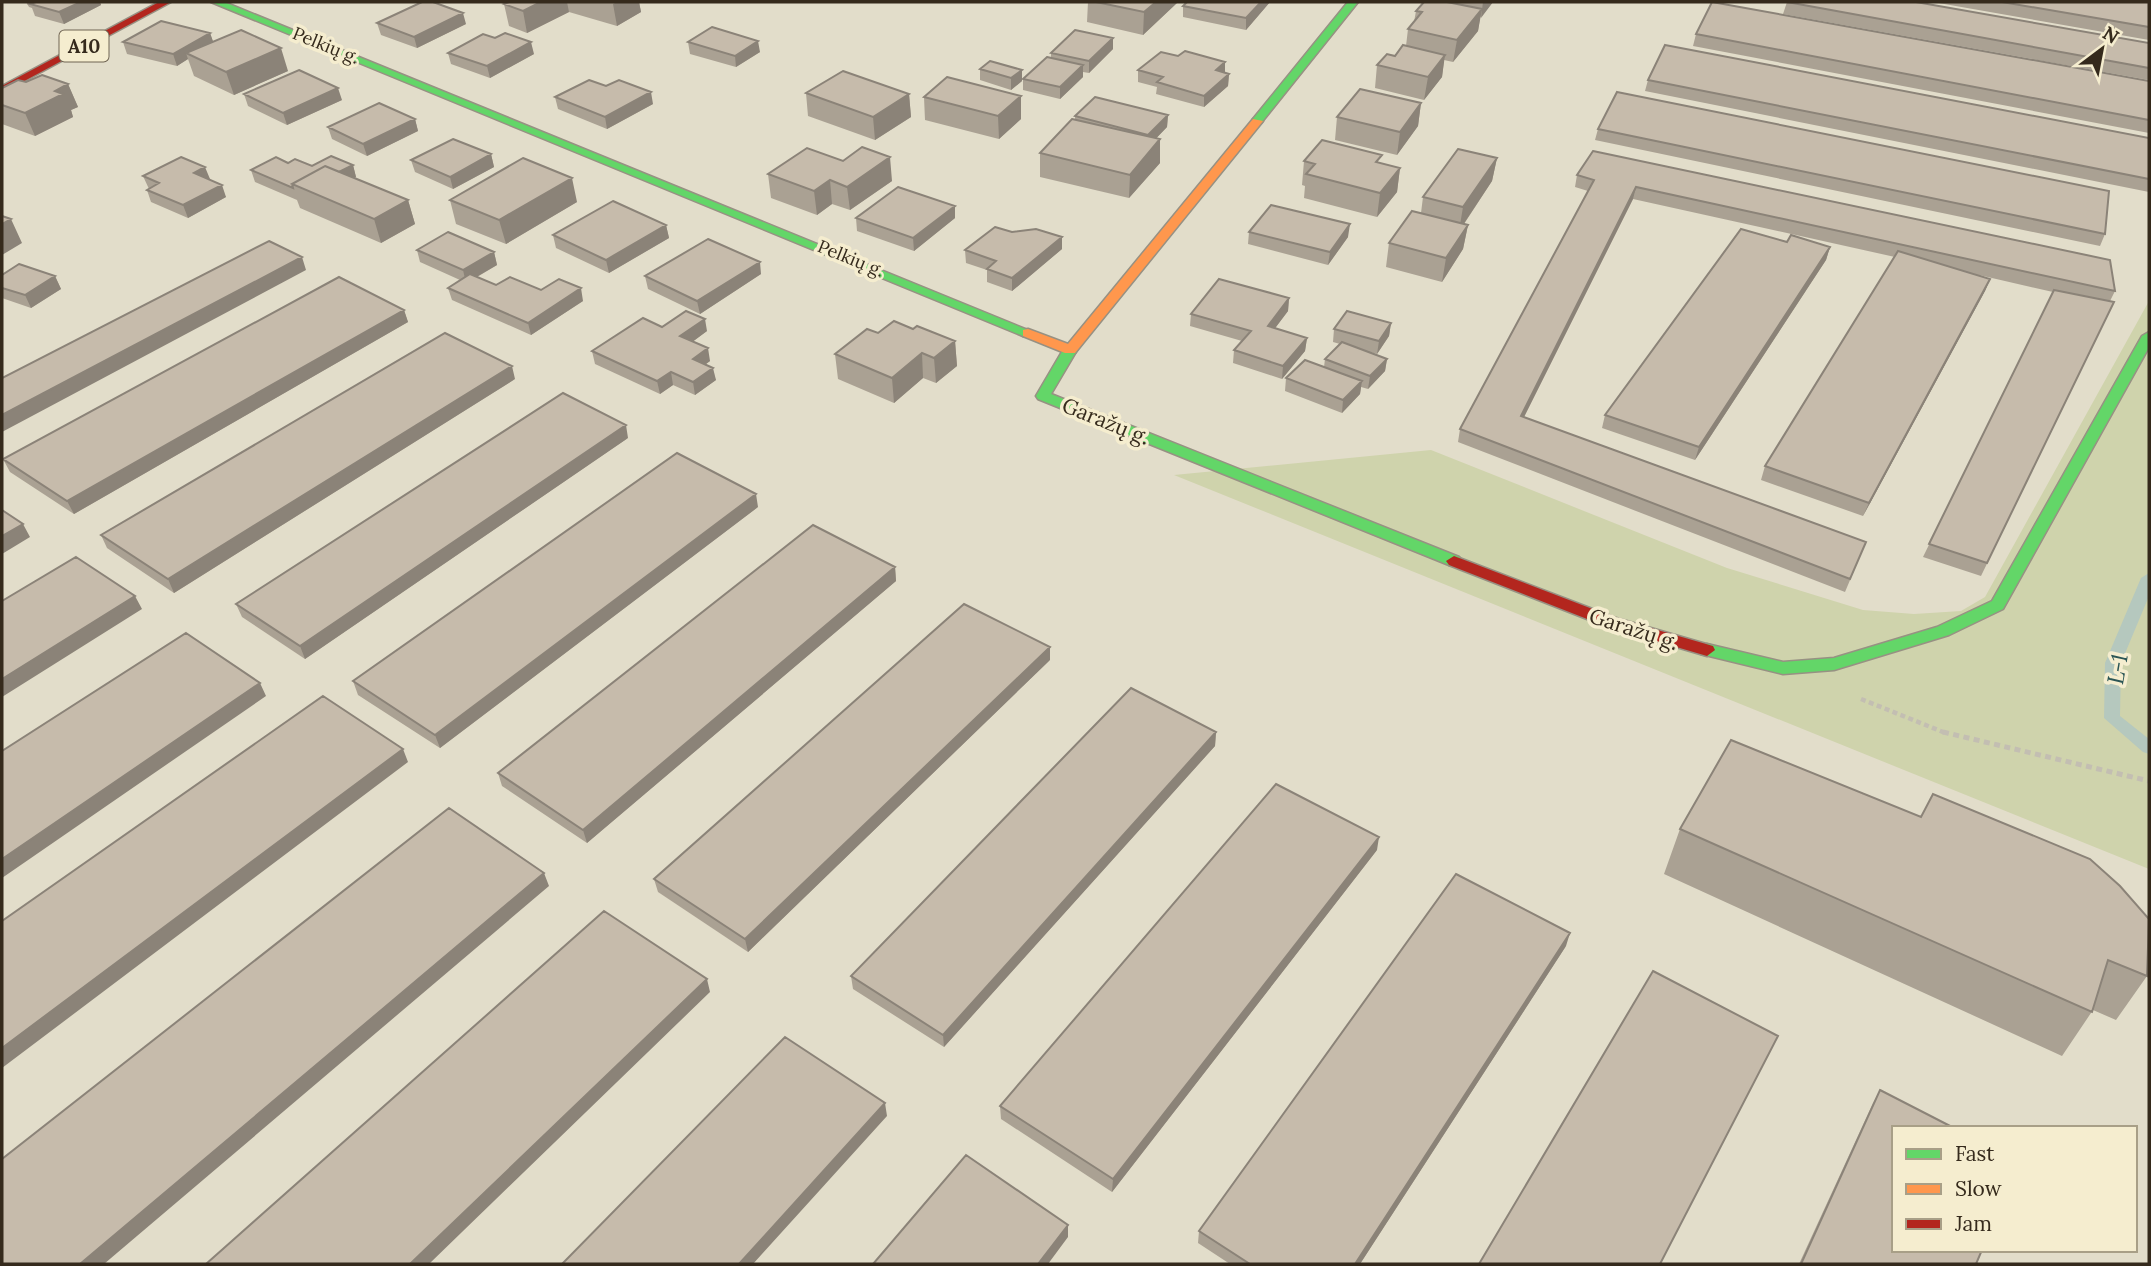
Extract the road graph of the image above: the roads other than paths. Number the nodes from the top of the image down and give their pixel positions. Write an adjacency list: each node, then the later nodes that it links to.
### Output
1 (166, 2): 4 (main road, A10)
2 (216, 2): 6 (main road, Pelkių g.)
3 (1353, 2): 6 (main road)
4 (2, 90)
5 (2149, 336): 6 (main road, Garažų g.)
6 (1070, 350)

